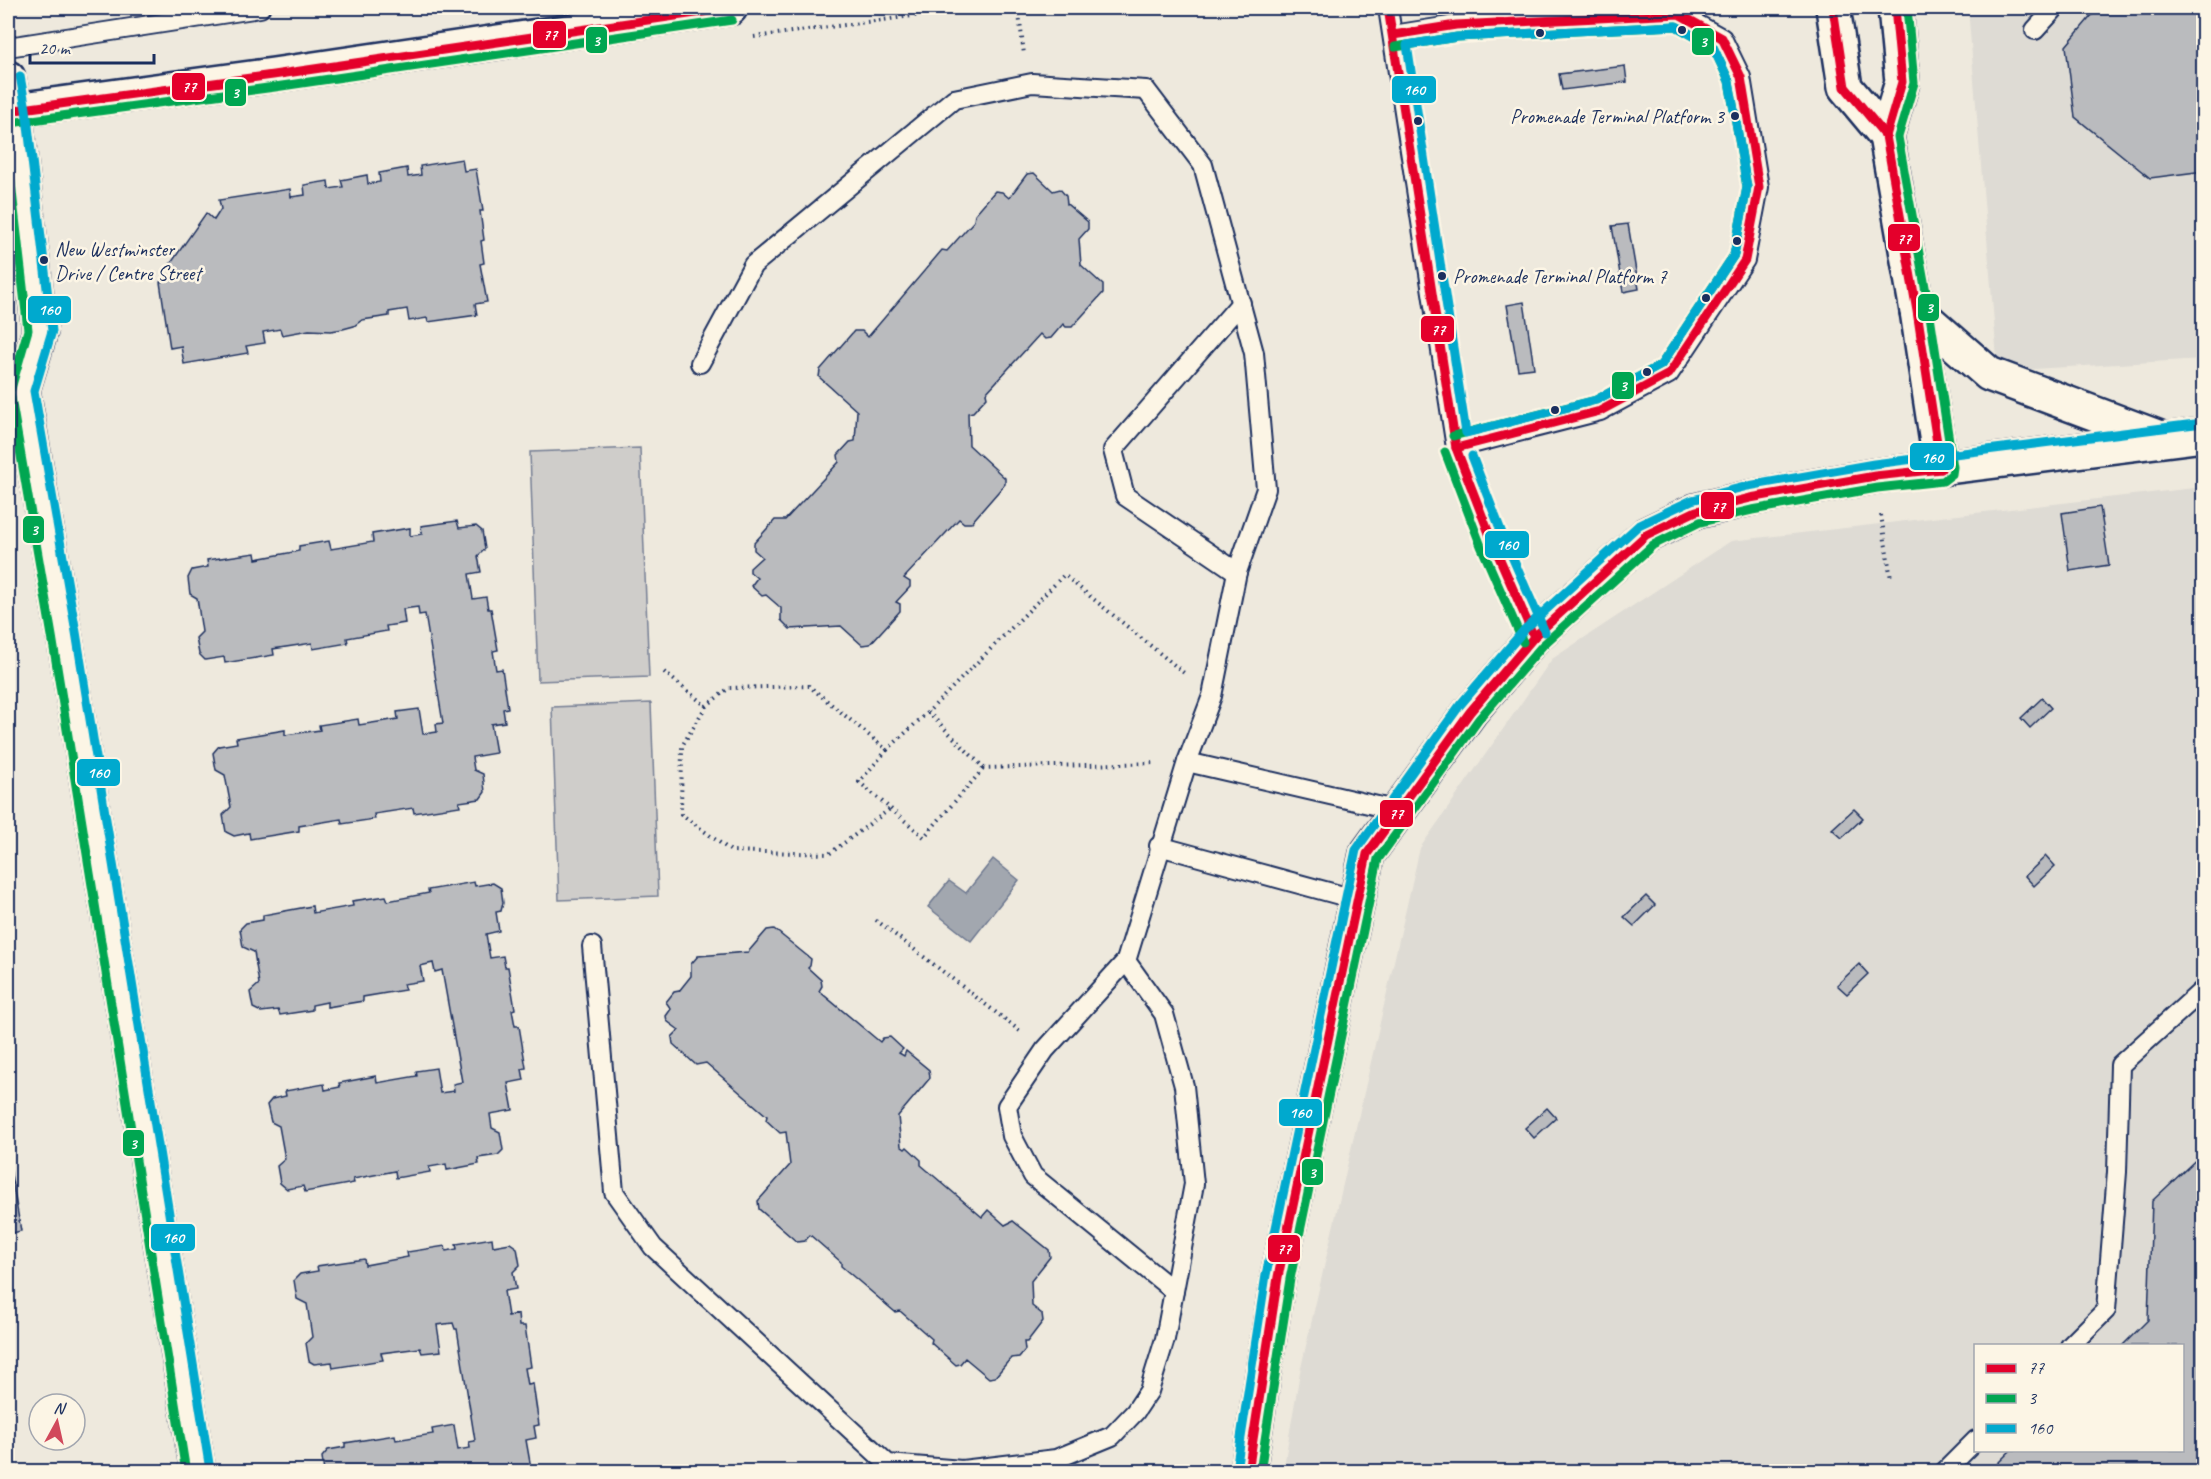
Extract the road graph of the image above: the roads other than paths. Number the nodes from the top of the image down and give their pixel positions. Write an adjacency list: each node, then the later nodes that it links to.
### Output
1 (260, 8): 9 (lane)
2 (730, 8): 11 (street)
3 (1388, 8): 8 (lane)
4 (1833, 8): 12 (street)
5 (1894, 8): 12 (street)
6 (2055, 8): 7 (lane)
7 (2035, 30)
8 (1393, 35): 19 (lane); 19 (lane)
9 (8, 47)
10 (8, 78): 11 (street)
11 (11, 111): 16 (street)
12 (1886, 136): 14 (street)
13 (1241, 303): 15 (lane); 21 (lane); 21 (lane)
14 (1917, 311): 18 (street); 20 (street)
15 (700, 363)
16 (15, 380): 33 (street)
17 (2204, 435): 18 (street)
18 (2164, 440): 20 (street)
19 (1456, 448): 22 (lane)
20 (1941, 469): 22 (street)
21 (1237, 572): 23 (lane)
22 (1534, 636): 24 (street)
23 (1186, 762): 24 (lane); 25 (lane)
24 (1399, 811): 26 (street)
25 (1160, 846): 26 (lane); 28 (lane)
26 (1358, 900): 34 (street)
27 (592, 946): 30 (lane)
28 (1126, 961): 30 (lane); 30 (lane)
29 (2204, 989): 31 (lane)
30 (1174, 1291)
31 (2072, 1344)
32 (1974, 1442): 35 (lane)
33 (198, 1472)
34 (1248, 1472)
35 (1944, 1472)

